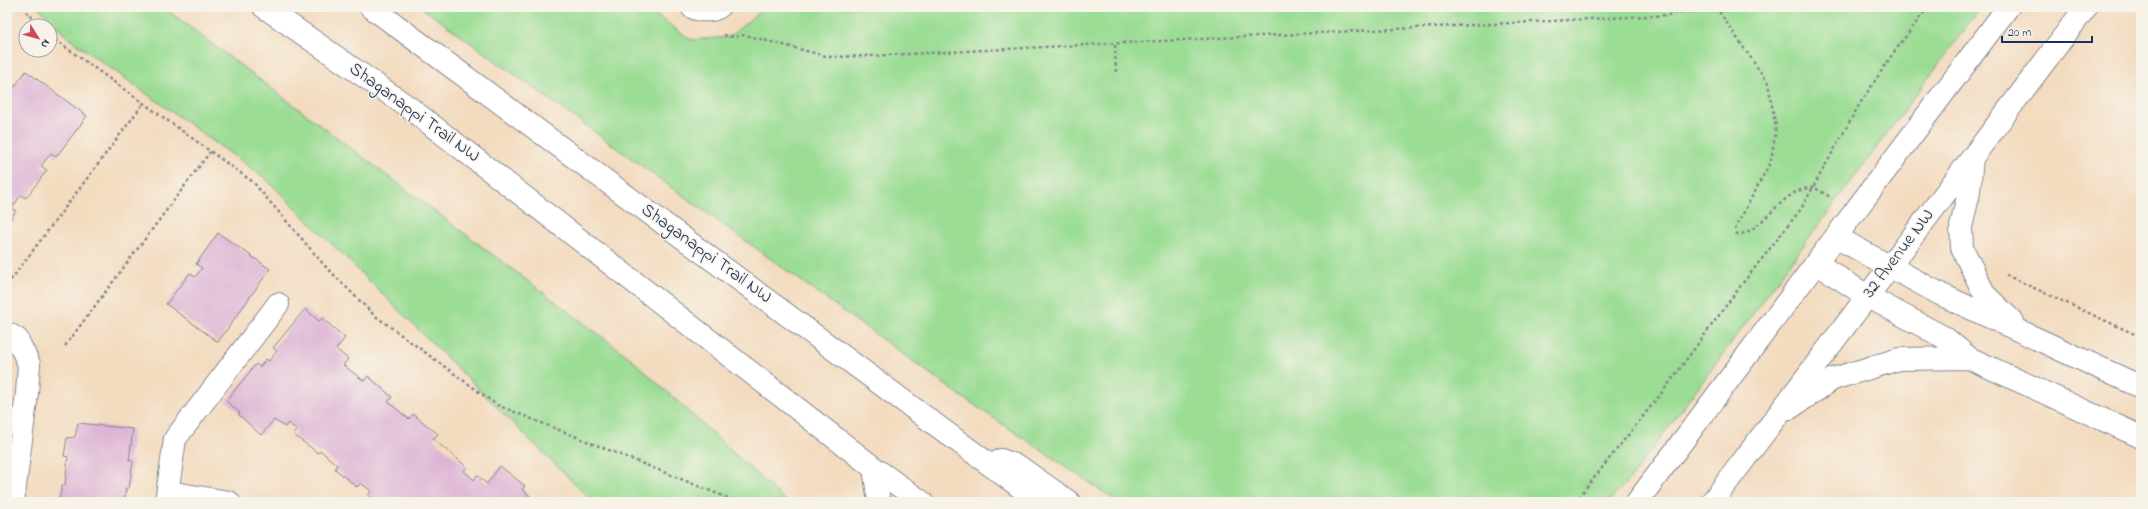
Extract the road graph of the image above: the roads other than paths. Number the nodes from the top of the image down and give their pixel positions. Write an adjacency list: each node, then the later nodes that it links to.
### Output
1 (264, 7): 20 (main road, Shaganappi Trail NW)
2 (371, 7): 19 (main road, Shaganappi Trail NW)
3 (692, 7): 6 (main road)
4 (2008, 7): 8 (main road)
5 (2086, 7): 7 (main road, 32 Avenue NW)
6 (718, 8)
7 (1972, 158): 10 (main road, 32 Avenue NW); 13 (main road)
8 (1836, 237): 9 (main road); 10 (main road)
9 (1816, 263): 11 (main road); 29 (main road)
10 (1889, 267): 11 (main road, 32 Avenue NW); 13 (main road)
11 (1867, 296): 15 (main road); 17 (main road, 32 Avenue NW)
12 (278, 304): 21 (main road)
13 (2025, 334): 16 (main road)
14 (12, 336): 22 (main road)
15 (1969, 358): 17 (main road); 18 (main road)
16 (2141, 387)
17 (1776, 417): 30 (main road, 32 Avenue NW)
18 (2141, 437)
19 (963, 444): 27 (main road, Shaganappi Trail NW); 28 (main road)
20 (874, 468): 24 (main road); 25 (main road); 26 (main road, Shaganappi Trail NW)
21 (167, 497): 23 (main road)
22 (13, 502)
23 (229, 502)
24 (879, 502)
25 (907, 502)
26 (922, 502)
27 (1040, 502)
28 (1070, 502)
29 (1637, 502)
30 (1712, 502)

